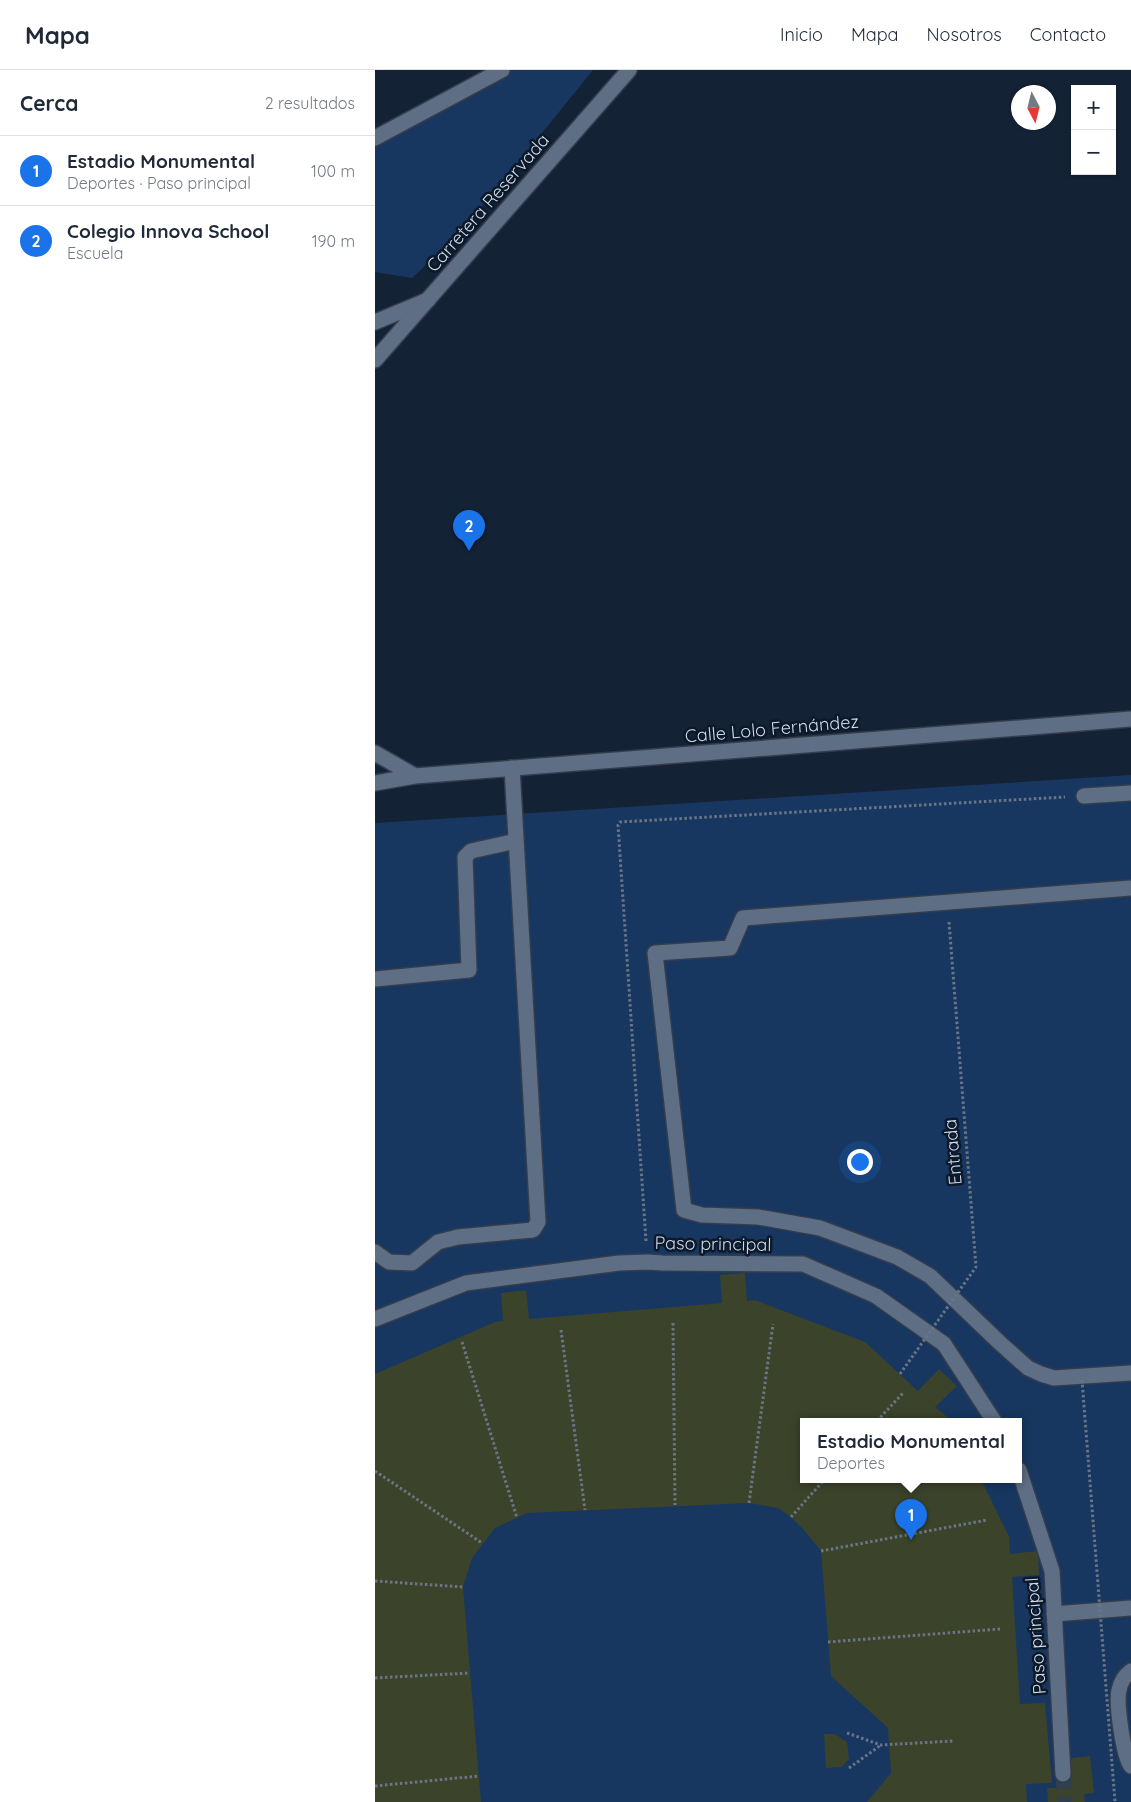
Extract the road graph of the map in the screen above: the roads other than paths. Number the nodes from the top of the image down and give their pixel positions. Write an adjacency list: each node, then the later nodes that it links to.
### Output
1 (502, 70): 3 (street)
2 (629, 70): 4 (street, Carretera Reservada)
3 (375, 138)
4 (428, 300): 5 (street); 6 (street, Carretera Reservada)
5 (375, 322)
6 (375, 360)
7 (1131, 719): 9 (street, Calle Lolo Fernández)
8 (375, 753): 10 (street)
9 (512, 768): 10 (street, Calle Lolo Fernández); 14 (street)
10 (415, 776): 11 (street)
11 (375, 783)
12 (1131, 794): 13 (street)
13 (1084, 796)
14 (516, 841): 16 (street); 17 (street)
15 (1131, 888): 19 (street)
16 (375, 979)
17 (375, 1252)
18 (375, 1319): 20 (street, Paso principal)
19 (1131, 1372)
20 (992, 1418)
21 (1022, 1479): 23 (street, Paso principal)
22 (1131, 1608): 23 (street)
23 (1054, 1614): 26 (street, Paso principal)
24 (1131, 1671): 25 (street)
25 (1131, 1766)
26 (1063, 1774)

